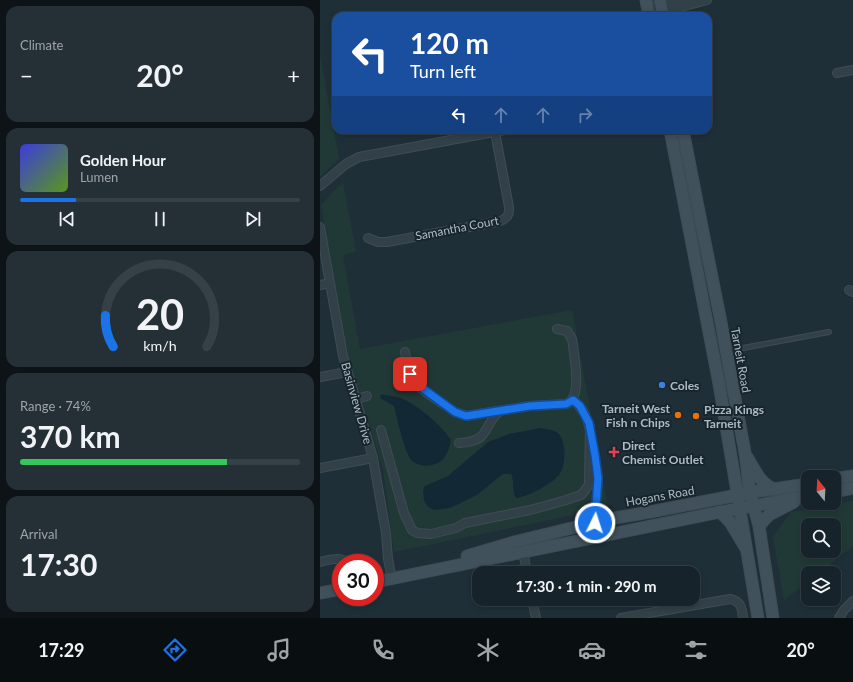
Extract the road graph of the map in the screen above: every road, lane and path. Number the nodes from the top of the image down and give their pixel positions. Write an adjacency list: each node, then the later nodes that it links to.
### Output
1 (706, 0): 2 (street)
2 (661, 8): 3 (street)
3 (648, 9)
4 (853, 70): 5 (street)
5 (837, 73)
6 (484, 134): 10 (street)
7 (495, 134): 14 (street, Samantha Court)
8 (671, 134): 40 (main road)
9 (684, 134): 19 (main road, Tarneit Road)
10 (372, 155): 11 (street); 12 (street)
11 (320, 186)
12 (320, 190)
13 (320, 227): 15 (street, Basinview Drive)
14 (368, 238)
15 (330, 283): 16 (street); 21 (street, Basinview Drive)
16 (320, 285)
17 (557, 329): 25 (street)
18 (829, 332): 19 (lane)
19 (726, 351): 30 (main road, Tarneit Road)
20 (405, 352): 26 (street)
21 (347, 372): 22 (street); 24 (street, Basinview Drive)
22 (320, 377)
23 (367, 396): 24 (street)
24 (356, 398): 31 (street, Basinview Drive)
25 (573, 400): 26 (street); 27 (street)
26 (500, 411): 29 (street)
27 (590, 426): 28 (street); 48 (street)
28 (381, 430)
29 (459, 443)
30 (745, 453): 37 (main road); 39 (main road, Tarneit Road)
31 (373, 458): 32 (street); 57 (street, Basinview Drive)
32 (320, 468)
33 (853, 476): 34 (main road)
34 (841, 478)
35 (801, 485): 37 (main road, Hogans Road)
36 (853, 488): 38 (main road)
37 (774, 489): 39 (main road, Hogans Road)
38 (841, 491)
39 (750, 493): 40 (main road, Hogans Road); 43 (main road, Tarneit Road)
40 (737, 495): 44 (main road); 46 (main road, Hogans Road)
41 (801, 498): 43 (main road, Hogans Road)
42 (801, 499): 49 (main road)
43 (753, 505): 44 (main road, Hogans Road); 49 (main road, Tarneit Road)
44 (740, 508): 45 (main road, Hogans Road); 51 (main road)
45 (720, 512): 47 (main road, Hogans Road); 51 (main road)
46 (618, 517): 47 (main road); 48 (main road, Hogans Road)
47 (680, 520): 52 (main road, Hogans Road)
48 (595, 523): 50 (main road, Hogans Road)
49 (759, 526): 67 (main road, Tarneit Road)
50 (536, 537): 52 (main road); 56 (main road, Hogans Road)
51 (747, 550): 66 (main road)
52 (523, 551): 55 (street); 56 (main road, Hogans Road)
53 (332, 560): 54 (street)
54 (320, 562)
55 (526, 566)
56 (404, 576): 57 (main road, Hogans Road)
57 (392, 579): 58 (main road, Hogans Road)
58 (384, 580)
59 (332, 591): 60 (main road)
60 (320, 594)
61 (853, 601): 68 (street)
62 (533, 606): 63 (street)
63 (536, 618)
64 (621, 618): 65 (street)
65 (743, 618)
66 (758, 618)
67 (773, 618)
68 (839, 618)

